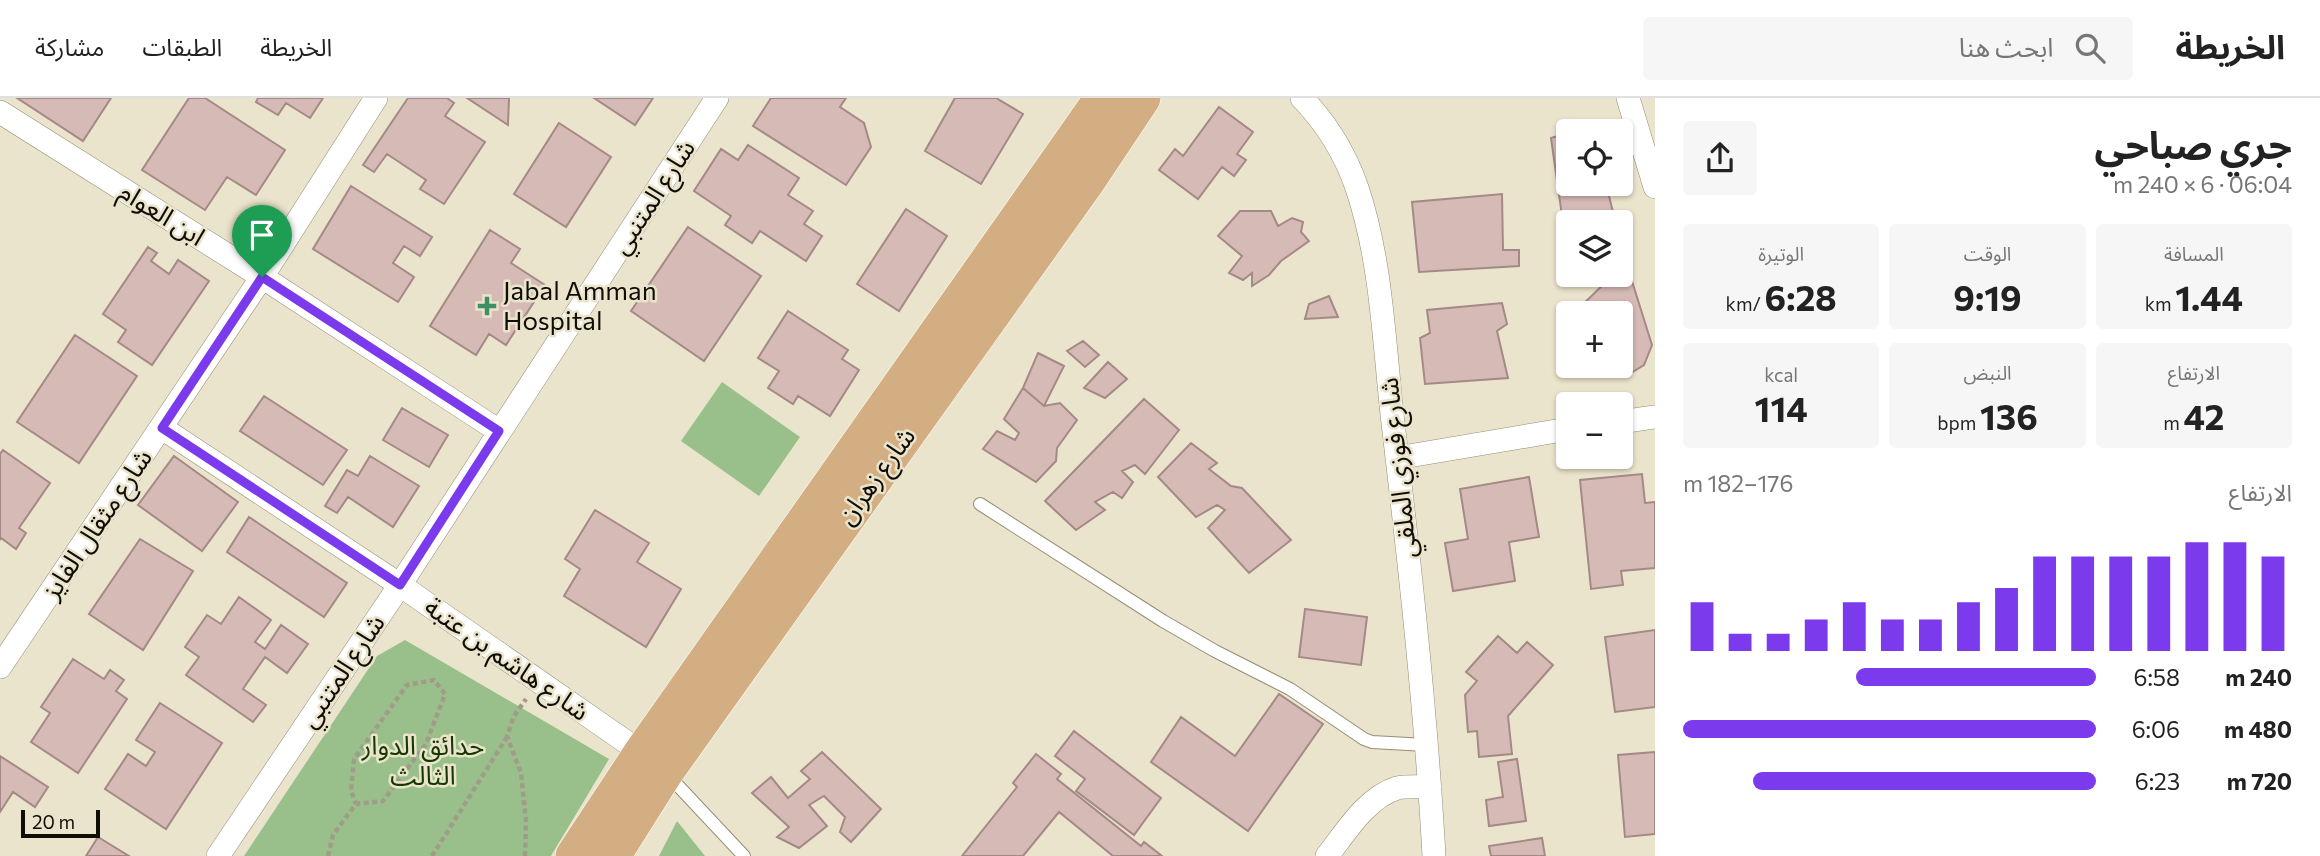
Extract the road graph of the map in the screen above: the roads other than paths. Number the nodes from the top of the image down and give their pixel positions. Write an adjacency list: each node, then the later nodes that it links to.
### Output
1 (376, 98): 9 (street, شارع مثقال الفايز)
2 (717, 98): 13 (street, شارع المتنبي)
3 (1103, 98): 20 (main road, شارع زهران)
4 (1142, 98): 20 (main road, شارع زهران)
5 (1302, 98): 15 (street, شارع فوزي الملقي)
6 (1628, 98): 8 (street)
7 (0, 111): 9 (street, ابن العوام)
8 (1655, 187)
9 (262, 277): 12 (street, شارع مثقال الفايز); 13 (street, ابن العوام)
10 (1655, 417): 11 (street)
11 (1633, 420)
12 (162, 428): 17 (street, شارع هاشم بن عتبة); 18 (street, شارع مثقال الفايز)
13 (499, 431): 17 (street, شارع المتنبي)
14 (1556, 431): 15 (street)
15 (1397, 458): 19 (street, شارع فوزي الملقي)
16 (980, 504): 19 (lane)
17 (400, 585): 20 (street, شارع هاشم بن عتبة); 22 (street, شارع المتنبي)
18 (0, 667)
19 (1426, 745): 21 (street, شارع فوزي الملقي)
20 (654, 762): 23 (main road, شارع زهران); 24 (main road, شارع زهران); 25 (lane, شارع هاشم بن عتبة)
21 (1430, 787): 26 (street); 27 (street, شارع فوزي الملقي)
22 (218, 856)
23 (574, 856)
24 (612, 856)
25 (744, 856)
26 (1327, 856)
27 (1434, 856)

